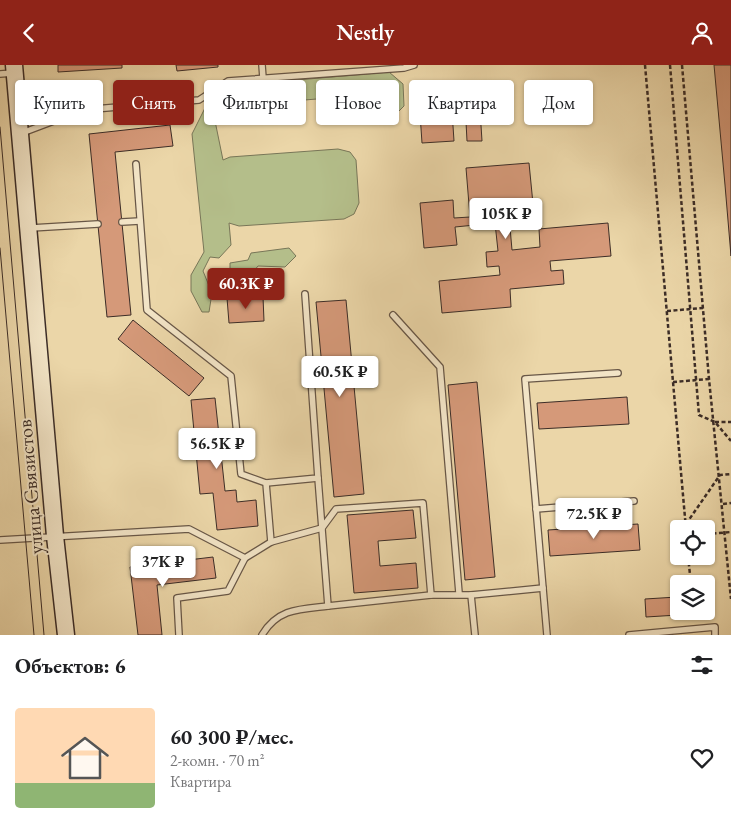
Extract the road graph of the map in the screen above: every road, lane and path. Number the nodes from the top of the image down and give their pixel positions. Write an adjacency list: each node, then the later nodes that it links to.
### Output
1 (262, 65): 8 (lane)
2 (414, 65): 6 (lane)
3 (645, 65): 18 (path)
4 (670, 65): 17 (path)
5 (682, 65): 16 (path)
6 (403, 67): 8 (lane)
7 (10, 70): 9 (main road, улица Связистов)
8 (263, 78): 9 (lane)
9 (20, 133): 14 (main road, улица Связистов)
10 (136, 164): 11 (lane)
11 (140, 221): 12 (lane); 30 (lane)
12 (122, 222)
13 (98, 224): 14 (lane)
14 (28, 228): 41 (main road, улица Связистов)
15 (305, 294): 29 (lane)
16 (703, 308): 17 (path); 21 (path)
17 (690, 309): 18 (path); 22 (path)
18 (667, 311): 23 (path)
19 (393, 315): 47 (lane)
20 (618, 373): 34 (lane)
21 (709, 379): 22 (path); 24 (path)
22 (696, 380): 23 (path); 24 (path)
23 (673, 383): 35 (path)
24 (715, 422): 25 (path); 26 (path); 28 (path)
25 (731, 422)
26 (731, 441)
27 (731, 474): 28 (path)
28 (720, 475): 33 (path); 36 (path)
29 (318, 478): 30 (lane); 37 (lane)
30 (266, 483): 43 (lane)
31 (634, 501): 34 (lane)
32 (731, 503): 33 (path)
33 (722, 504): 38 (path)
34 (536, 509): 46 (lane)
35 (686, 520)
36 (689, 520)
37 (322, 528): 43 (lane); 48 (lane); 51 (lane)
38 (725, 532): 39 (path); 40 (path); 45 (path)
39 (731, 532)
40 (715, 533)
41 (55, 536): 42 (lane); 44 (lane); 52 (main road, улица Связистов)
42 (0, 540)
43 (271, 542): 44 (lane)
44 (245, 558): 53 (lane)
45 (729, 559): 50 (path)
46 (543, 588): 49 (lane); 56 (lane)
47 (459, 593): 48 (lane); 49 (lane)
48 (431, 595): 51 (lane)
49 (471, 595): 55 (lane)
50 (731, 599)
51 (328, 606): 54 (lane)
52 (66, 635)
53 (179, 635)
54 (262, 635)
55 (475, 635)
56 (548, 635)
57 (629, 635): 58 (lane)
58 (715, 635)

